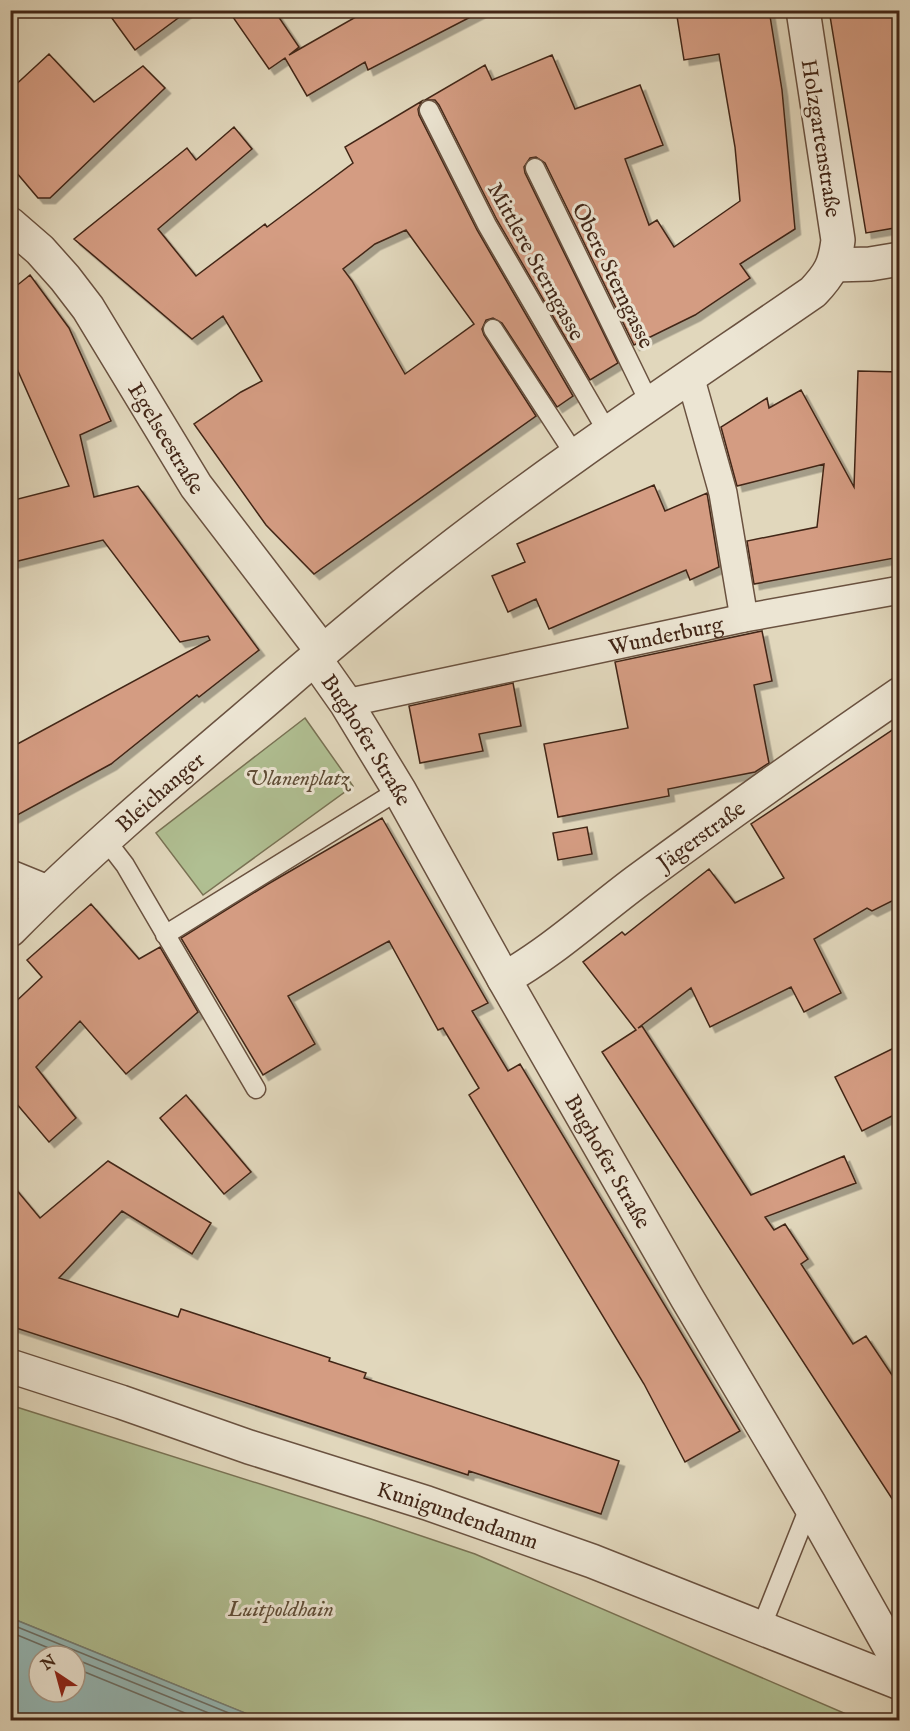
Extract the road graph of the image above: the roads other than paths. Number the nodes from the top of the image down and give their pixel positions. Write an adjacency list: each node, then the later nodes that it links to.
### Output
1 (802, 10): 6 (street, Holzgartenstraße)
2 (429, 110): 10 (lane, Mittlere Sterngasse)
3 (535, 168): 9 (lane, Obere Sterngasse)
4 (10, 224): 14 (street, Egelseestraße)
5 (900, 259): 6 (street)
6 (834, 265): 8 (street)
7 (493, 329): 11 (lane)
8 (690, 376): 9 (street); 13 (street, Wunderburg)
9 (650, 404): 10 (street)
10 (608, 433): 11 (street)
11 (575, 455): 14 (street)
12 (900, 590): 13 (street)
13 (744, 618): 16 (street, Wunderburg)
14 (319, 656): 16 (street, Bughofer Straße); 18 (street, Bleichanger)
15 (900, 694): 23 (street, Jägerstraße)
16 (346, 703): 17 (street, Bughofer Straße)
17 (399, 790): 22 (lane); 23 (street, Bughofer Straße)
18 (105, 839): 20 (street, Bleichanger); 22 (lane)
19 (10, 877): 20 (street)
20 (47, 892): 21 (street, Bleichanger)
21 (10, 930)
22 (165, 935): 24 (lane)
23 (504, 979): 26 (street, Bughofer Straße)
24 (256, 1089)
25 (10, 1366): 27 (street, Kunigundendamm)
26 (810, 1505): 27 (lane); 28 (street, Bughofer Straße)
27 (761, 1628): 29 (street, Kunigundendamm)
28 (900, 1665)
29 (900, 1683)

